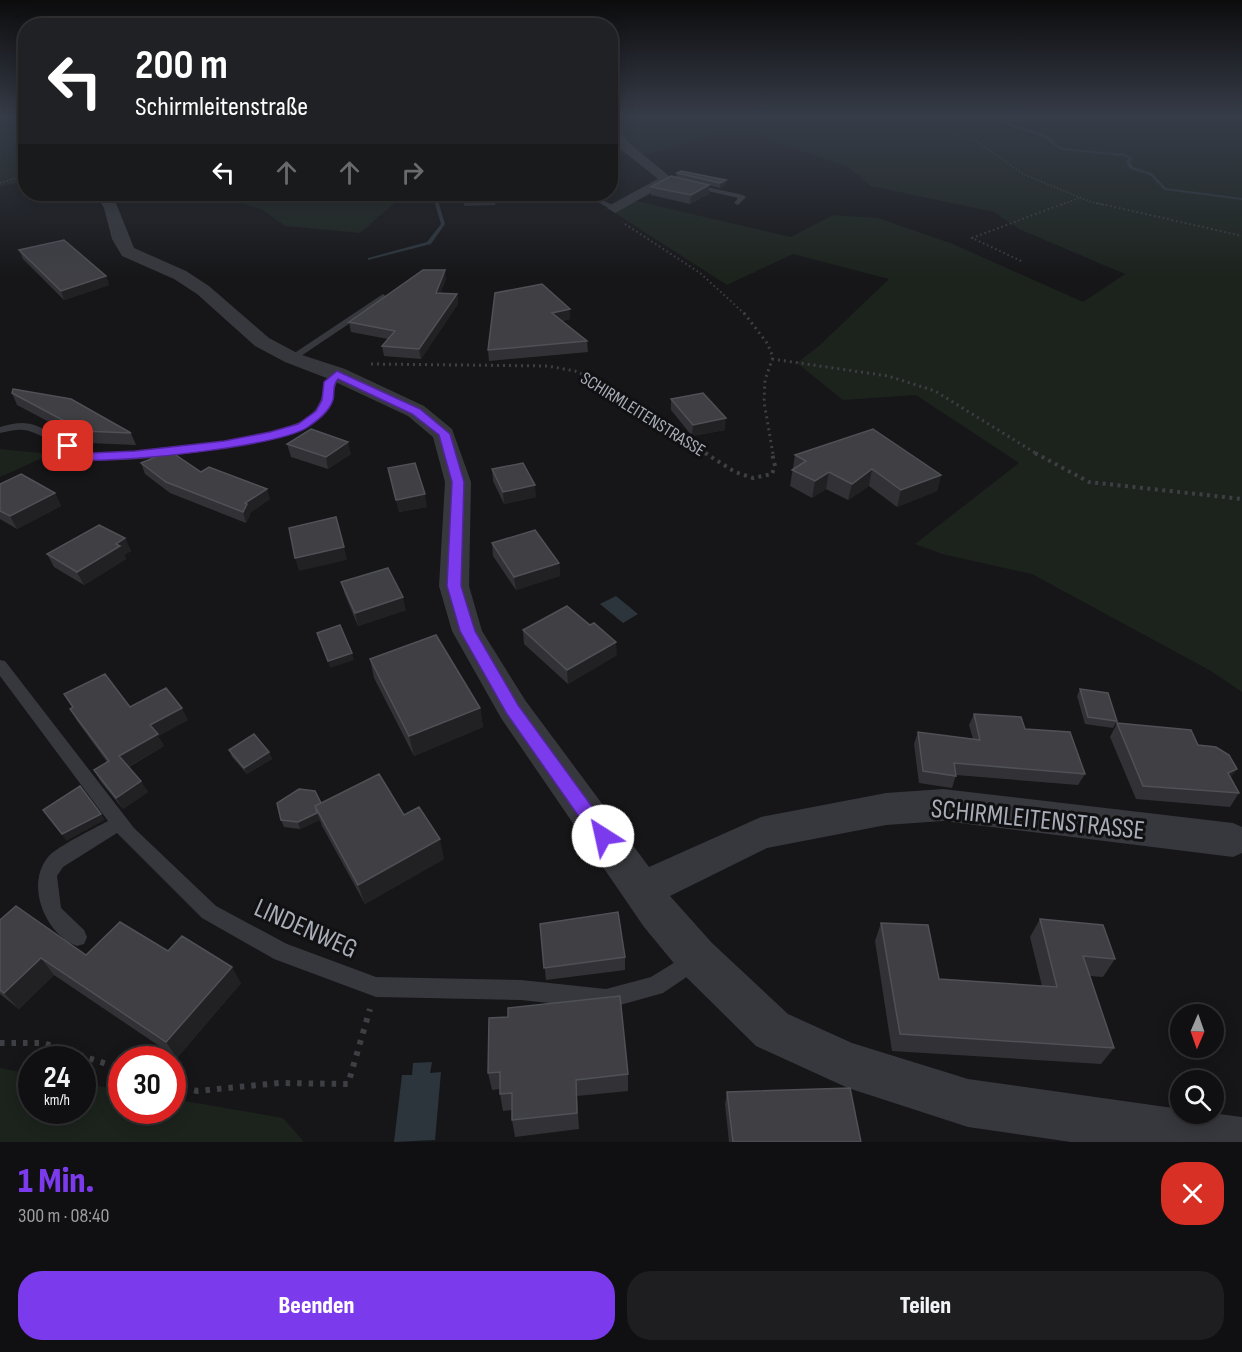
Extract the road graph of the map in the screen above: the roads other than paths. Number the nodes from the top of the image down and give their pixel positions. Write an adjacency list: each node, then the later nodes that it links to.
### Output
1 (659, 171): 6 (street)
2 (689, 185): 5 (lane)
3 (108, 201): 8 (street)
4 (600, 201): 6 (lane)
5 (738, 203)
6 (615, 208)
7 (383, 297): 8 (lane)
8 (292, 358): 9 (street)
9 (337, 374): 10 (lane); 14 (street)
10 (0, 430)
11 (0, 665): 12 (lane, LINDENWEG)
12 (119, 823): 15 (lane); 16 (lane, LINDENWEG)
13 (1233, 840): 14 (street, SCHIRMLEITENSTRASSE)
14 (642, 890): 16 (street)
15 (77, 937)
16 (697, 958): 17 (street)
17 (1133, 1134): 18 (street)
18 (1242, 1142)

